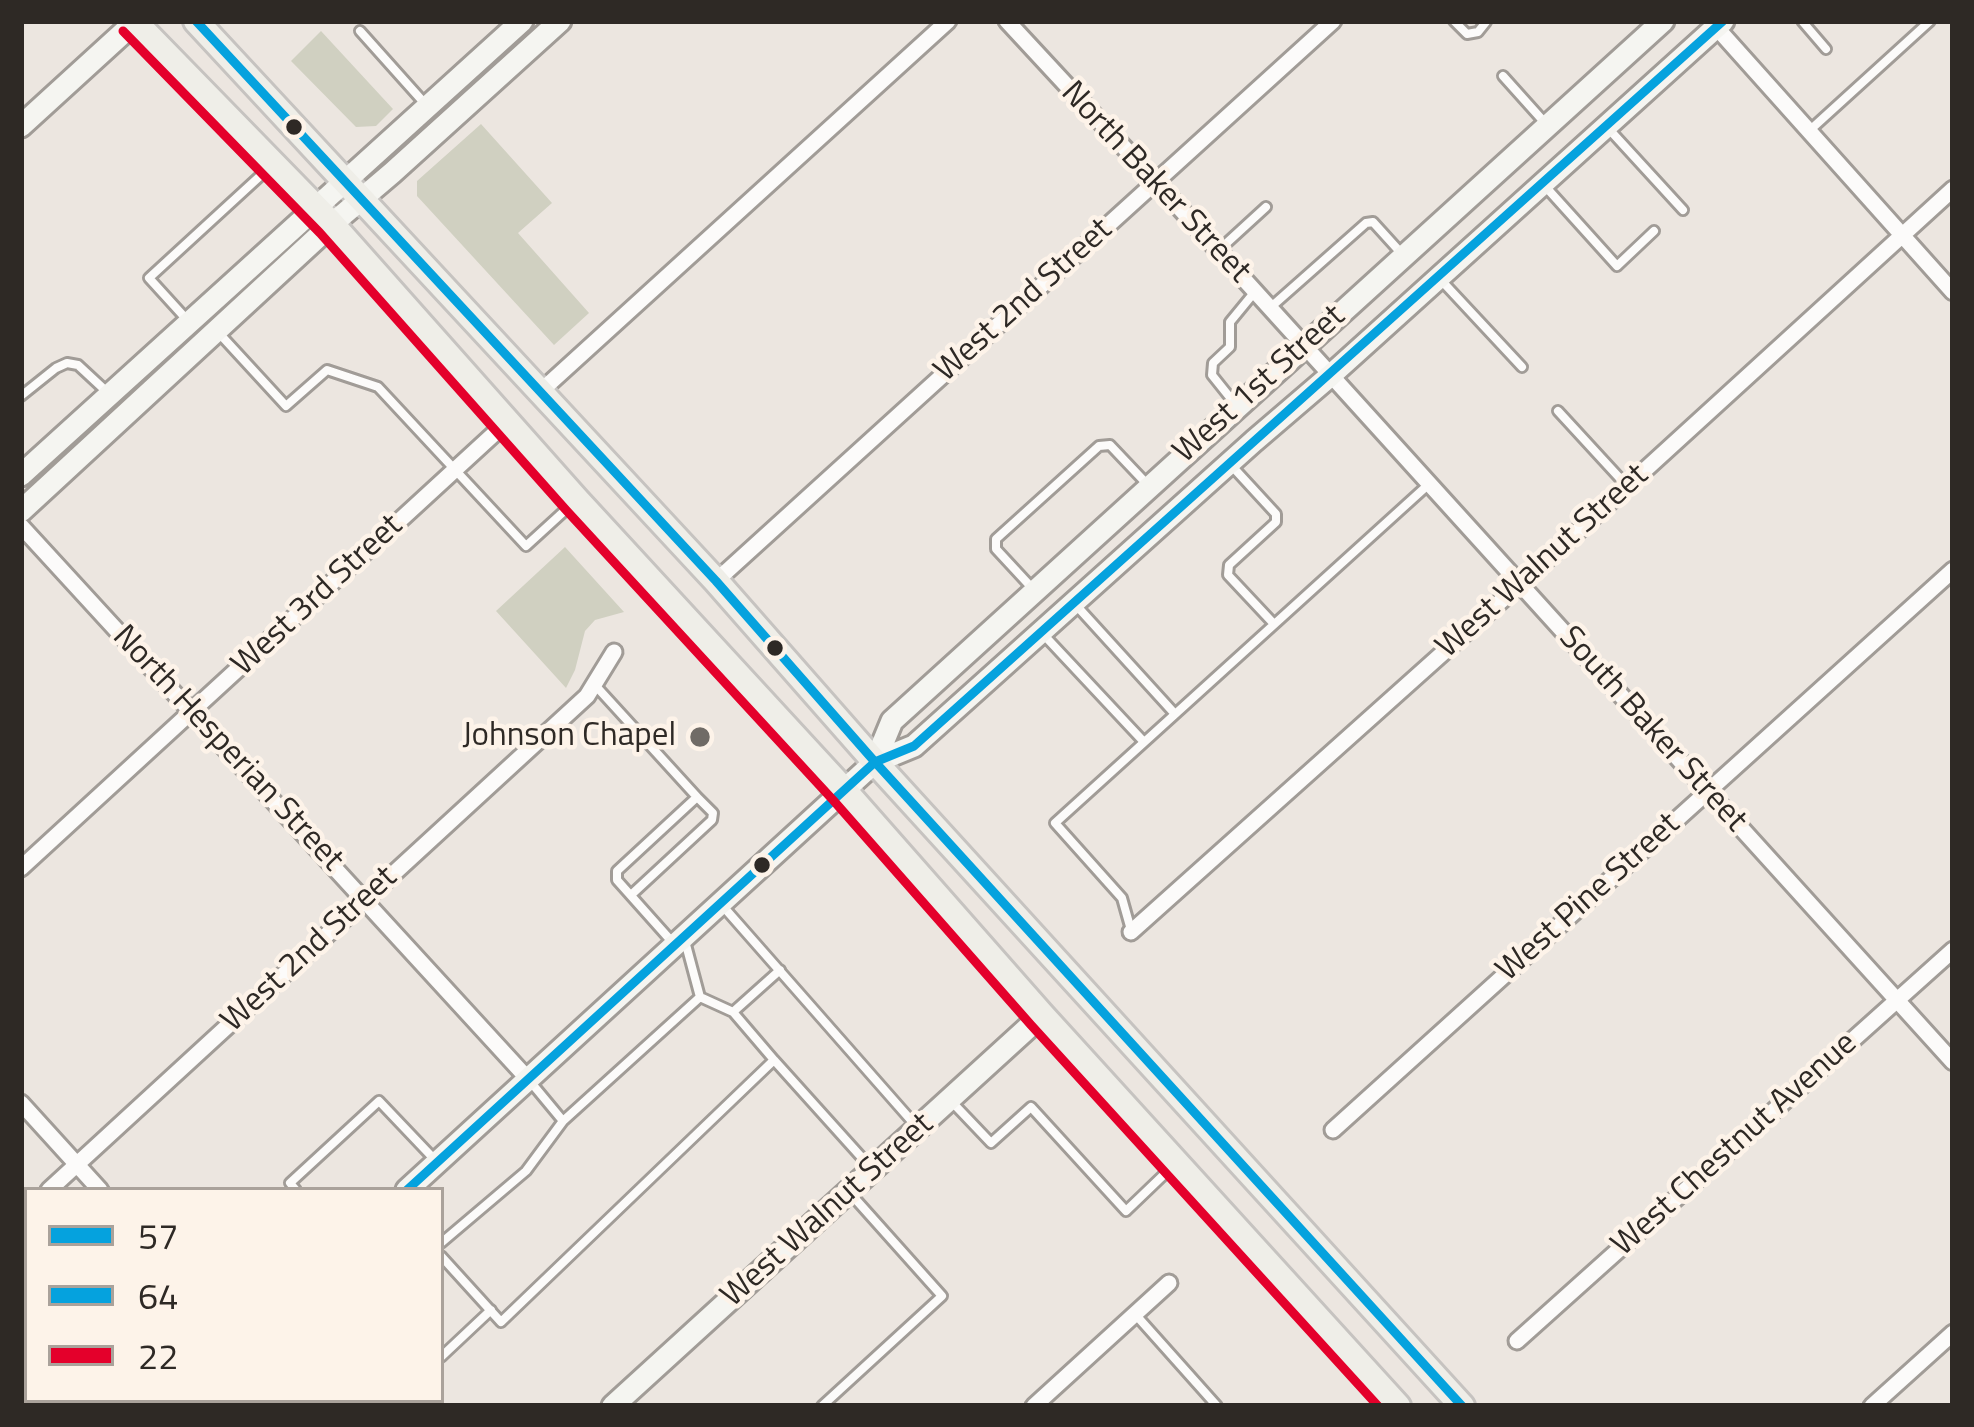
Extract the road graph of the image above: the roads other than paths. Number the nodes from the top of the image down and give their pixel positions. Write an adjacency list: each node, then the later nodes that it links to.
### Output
1 (135, 21): 20 (main road); 22 (main road)
2 (196, 21): 26 (main road)
3 (521, 21): 17 (main road)
4 (560, 21): 26 (main road)
5 (948, 21): 43 (street)
6 (1006, 21): 23 (street, North Baker Street)
7 (1333, 21): 23 (street, West 2nd Street)
8 (1454, 21): 11 (lane)
9 (1802, 21): 15 (lane)
10 (1930, 21): 21 (lane)
11 (1486, 22)
12 (1719, 24): 19 (main road, West 1st Street); 21 (street)
13 (1651, 25): 18 (main road, West 1st Street)
14 (360, 31): 17 (lane)
15 (1826, 49)
16 (1503, 76): 18 (lane)
17 (428, 107): 26 (main road)
18 (1547, 125): 33 (main road, West 1st Street)
19 (1606, 126): 24 (main road, West 1st Street); 28 (lane)
20 (21, 127)
21 (1808, 131): 31 (street)
22 (274, 163): 29 (main road); 38 (lane)
23 (1156, 182): 32 (street, North Baker Street); 59 (street, West 2nd Street)
24 (1543, 184): 30 (lane); 34 (main road, West 1st Street)
25 (1953, 189): 31 (street, West Walnut Street)
26 (355, 190): 29 (main road); 43 (main road)
27 (1266, 207): 32 (lane)
28 (1683, 210)
29 (324, 216): 38 (main road); 39 (main road); 48 (main road)
30 (1654, 231)
31 (1902, 235): 36 (street); 54 (street, West Walnut Street)
32 (1218, 251): 35 (street, North Baker Street)
33 (1403, 255): 37 (lane); 40 (main road, West 1st Street)
34 (1439, 278): 41 (lane); 42 (main road, West 1st Street)
35 (1255, 292): 37 (street, North Baker Street); 46 (lane)
36 (1953, 292)
37 (1270, 308): 40 (street, North Baker Street)
38 (190, 324): 44 (main road)
39 (216, 330): 50 (lane); 56 (main road)
40 (1304, 345): 42 (street, South Baker Street); 46 (main road, West 1st Street)
41 (1522, 367)
42 (1331, 376): 49 (main road, West 1st Street); 52 (street, South Baker Street)
43 (541, 391): 59 (main road)
44 (109, 394): 45 (lane); 51 (main road)
45 (21, 396)
46 (1237, 406): 53 (main road, West 1st Street)
47 (1558, 411): 54 (lane)
48 (508, 421): 50 (street, West 3rd Street); 55 (main road)
49 (1229, 463): 62 (main road, West 1st Street); 63 (lane)
50 (455, 470): 55 (lane); 67 (street, West 3rd Street)
51 (21, 475)
52 (1429, 484): 60 (street, South Baker Street); 63 (lane)
53 (1149, 486): 61 (main road, West 1st Street); 61 (lane)
54 (1627, 486): 60 (street, West Walnut Street)
55 (577, 500): 71 (main road)
56 (21, 511)
57 (21, 526): 67 (street, North Hesperian Street)
58 (1953, 570): 72 (street, West Pine Street)
59 (716, 581): 70 (main road)
60 (1520, 584): 72 (street, South Baker Street); 78 (street, West Walnut Street)
61 (1034, 590): 70 (main road, West 1st Street)
62 (1073, 603): 64 (main road, West 1st Street); 68 (lane)
63 (1274, 624): 68 (lane)
64 (1041, 632): 69 (lane); 70 (main road, West 1st Street)
65 (614, 652): 66 (street, West 2nd Street)
66 (594, 684): 73 (lane); 76 (street, West 2nd Street)
67 (193, 710): 74 (street, West 3rd Street); 76 (street, North Hesperian Street)
68 (1175, 714): 69 (lane)
69 (1144, 742): 78 (lane)
70 (875, 762): 71 (main road, West 1st Street); 116 (main road)
71 (844, 790): 77 (main road, West 1st Street); 85 (main road)
72 (1708, 791): 83 (street, South Baker Street); 93 (street, West Pine Street)
73 (697, 797): 75 (lane); 75 (lane)
74 (21, 868)
75 (631, 895): 79 (lane)
76 (365, 899): 88 (street, North Hesperian Street); 96 (street, West 2nd Street)
77 (720, 903): 79 (main road, West 1st Street); 81 (lane)
78 (1131, 932)
79 (679, 941): 82 (lane); 88 (main road, West 1st Street)
80 (1953, 950): 83 (street, West Chestnut Avenue)
81 (780, 970): 84 (lane); 92 (lane)
82 (700, 998): 84 (lane); 91 (lane)
83 (1897, 1000): 87 (street, South Baker Street); 109 (street, West Chestnut Avenue)
84 (733, 1012): 86 (lane)
85 (1042, 1016): 89 (main road, West Walnut Street); 95 (main road)
86 (774, 1060): 97 (lane); 106 (lane)
87 (1953, 1062)
88 (528, 1079): 91 (lane); 94 (main road, West 1st Street)
89 (950, 1100): 92 (main road, West Walnut Street); 95 (lane)
90 (21, 1103): 96 (street)
91 (563, 1120): 103 (lane)
92 (919, 1129): 97 (main road, West Walnut Street)
93 (1333, 1130)
94 (437, 1162): 100 (lane); 101 (main road, West 1st Street)
95 (1178, 1162): 115 (main road)
96 (76, 1164): 98 (street, West 2nd Street); 99 (street)
97 (873, 1170): 102 (main road, West Walnut Street)
98 (52, 1187)
99 (97, 1187)
100 (293, 1187)
101 (410, 1187)
102 (849, 1192): 111 (main road, West Walnut Street); 112 (lane)
103 (444, 1240)
104 (444, 1259): 106 (lane)
105 (1169, 1283): 107 (street)
106 (490, 1310): 110 (lane)
107 (1135, 1314): 113 (street); 114 (lane)
108 (1953, 1333): 117 (street)
109 (1517, 1341)
110 (444, 1354)
111 (613, 1406)
112 (822, 1406)
113 (1034, 1406)
114 (1217, 1406)
115 (1398, 1406)
116 (1462, 1406)
117 (1872, 1406)

